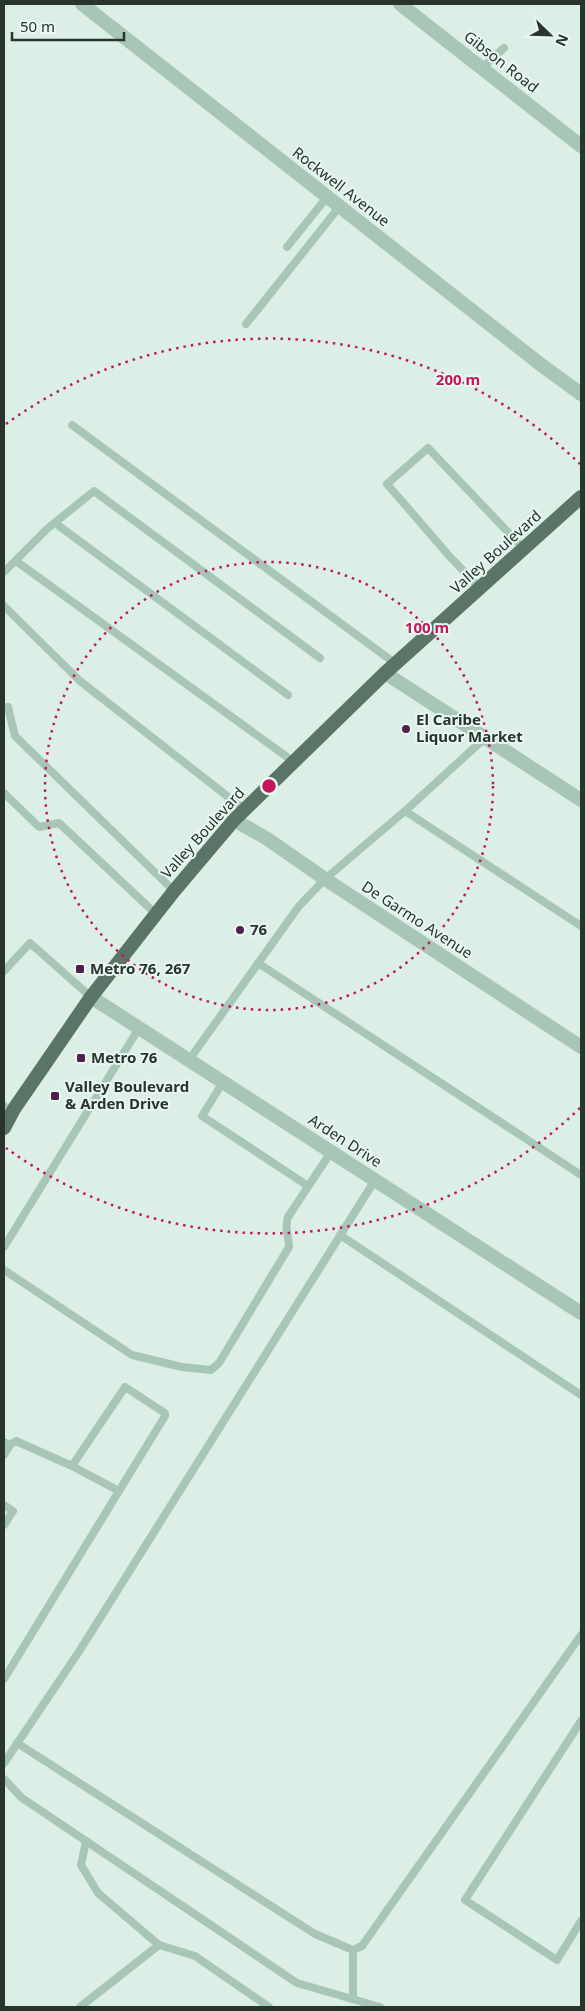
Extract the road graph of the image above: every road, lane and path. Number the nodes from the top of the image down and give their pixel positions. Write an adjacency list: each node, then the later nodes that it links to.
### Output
1 (82, 4): 6 (street, Rockwell Avenue)
2 (400, 4): 4 (street, Gibson Road)
3 (504, 48): 4 (lane)
4 (482, 68): 5 (street, Gibson Road)
5 (581, 146)
6 (327, 196): 7 (street, Rockwell Avenue); 8 (lane)
7 (340, 206): 9 (lane); 10 (street, Rockwell Avenue)
8 (287, 247)
9 (246, 324)
10 (581, 394)
11 (72, 425): 20 (lane)
12 (581, 497): 14 (main road, Valley Boulevard)
13 (54, 523): 15 (lane); 19 (lane); 21 (lane)
14 (524, 549): 17 (main road, Valley Boulevard); 17 (lane)
15 (16, 561): 16 (lane); 24 (lane)
16 (4, 572)
17 (480, 588): 20 (main road, Valley Boulevard)
18 (4, 606): 27 (lane)
19 (320, 658)
20 (390, 669): 23 (street); 24 (main road, Valley Boulevard)
21 (288, 695)
22 (8, 707): 31 (lane)
23 (485, 738): 26 (street); 28 (lane)
24 (294, 762): 27 (main road, Valley Boulevard)
25 (4, 793): 32 (lane)
26 (581, 800)
27 (245, 810): 29 (main road, Valley Boulevard)
28 (404, 811): 30 (lane); 33 (lane)
29 (234, 820): 30 (street, De Garmo Avenue); 31 (main road, Valley Boulevard)
30 (326, 879): 34 (lane); 38 (street, De Garmo Avenue)
31 (174, 890): 32 (main road, Valley Boulevard)
32 (156, 914): 36 (main road, Valley Boulevard)
33 (581, 926)
34 (258, 963): 39 (lane); 44 (lane)
35 (4, 971): 36 (lane)
36 (91, 997): 37 (street, Arden Drive); 41 (main road, Valley Boulevard)
37 (139, 1028): 39 (street, Arden Drive); 48 (lane)
38 (581, 1047)
39 (190, 1060): 40 (street, Arden Drive)
40 (223, 1082): 43 (street, Arden Drive); 46 (lane)
41 (8, 1109): 42 (main road, Valley Boulevard)
42 (4, 1128)
43 (332, 1152): 45 (street, Arden Drive); 46 (lane)
44 (581, 1175)
45 (375, 1180): 47 (lane); 50 (street, Arden Drive)
46 (308, 1186): 49 (lane)
47 (340, 1235): 51 (lane); 61 (lane)
48 (4, 1247)
49 (4, 1270)
50 (581, 1313)
51 (581, 1395)
52 (7, 1444): 53 (lane); 54 (lane)
53 (4, 1455)
54 (72, 1466): 55 (lane); 55 (lane)
55 (119, 1491): 59 (lane)
56 (4, 1505): 57 (lane)
57 (4, 1525)
58 (581, 1635): 67 (lane)
59 (4, 1679)
60 (581, 1721): 65 (lane)
61 (17, 1743): 62 (lane); 67 (lane)
62 (4, 1763)
63 (4, 1779): 64 (lane)
64 (86, 1841): 66 (lane); 68 (lane)
65 (581, 1921)
66 (159, 1945): 69 (lane); 70 (lane)
67 (353, 1950): 68 (lane)
68 (353, 1999): 71 (lane)
69 (80, 2007)
70 (269, 2007)
71 (380, 2007)

